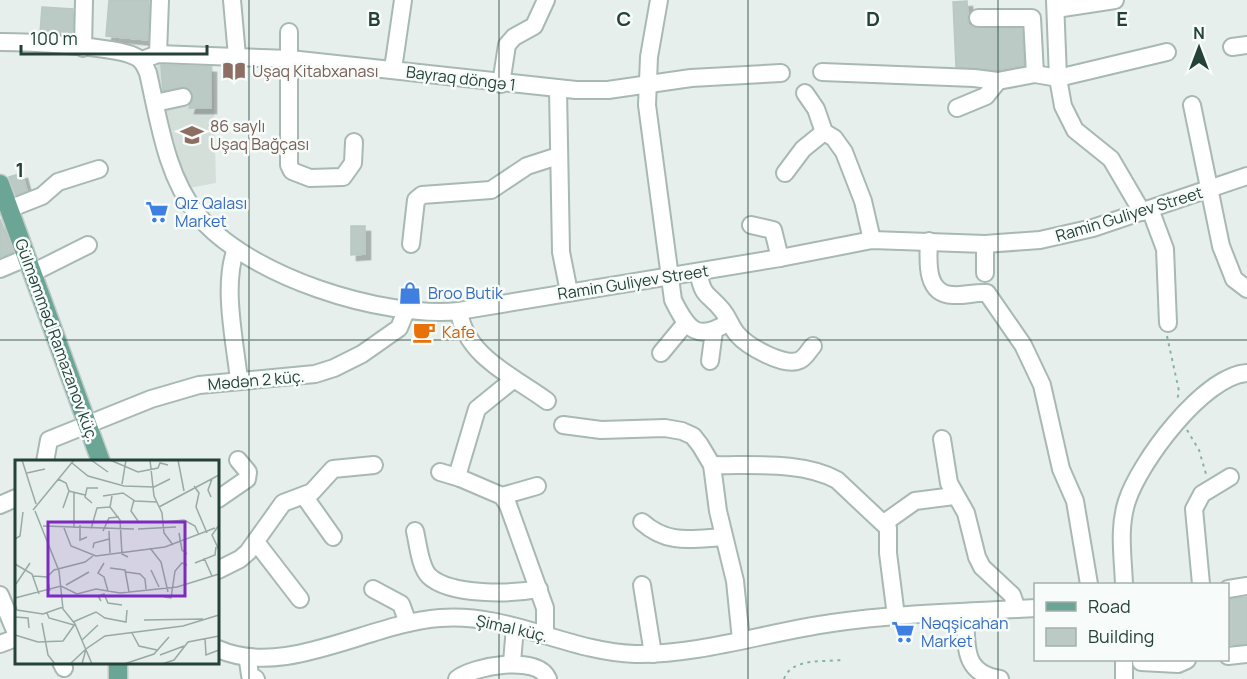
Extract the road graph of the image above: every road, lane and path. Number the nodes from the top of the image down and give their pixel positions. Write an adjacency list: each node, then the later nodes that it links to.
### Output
1 (84, 0): 12 (street)
2 (160, 0): 14 (street)
3 (232, 0): 15 (street)
4 (403, 0): 18 (street)
5 (546, 0): 24 (street)
6 (659, 0): 25 (street)
7 (1115, 0): 8 (street)
8 (1056, 4): 22 (street)
9 (978, 18): 21 (street)
10 (289, 32): 16 (street)
11 (0, 42): 12 (street)
12 (83, 48): 17 (street)
13 (1167, 52): 22 (street)
14 (158, 54): 15 (street, Bayraq döngə 1); 17 (street, Bayraq döngə 1)
15 (237, 56): 16 (street, Bayraq döngə 1)
16 (290, 58): 18 (street, Bayraq döngə 1); 33 (street)
17 (142, 60): 29 (street, Ramin Guliyev Street)
18 (393, 69): 24 (street, Bayraq döngə 1)
19 (822, 72): 23 (street)
20 (781, 73): 25 (street, Bayraq döngə 1)
21 (1035, 74): 22 (street); 23 (street)
22 (1058, 78): 41 (street)
23 (998, 81): 31 (street)
24 (501, 84): 26 (street, Bayraq döngə 1)
25 (647, 85): 26 (street, Bayraq döngə 1); 54 (street)
26 (558, 88): 34 (street)
27 (805, 93): 32 (street)
28 (183, 97): 29 (street)
29 (155, 104): 48 (street, Ramin Guliyev Street)
30 (1192, 105): 39 (street)
31 (957, 108)
32 (824, 132): 36 (street); 43 (street)
33 (354, 142)
34 (558, 156): 45 (street); 56 (street)
35 (99, 170): 40 (street)
36 (785, 173)
37 (1247, 176): 39 (street, Ramin Guliyev Street)
38 (0, 184): 40 (main road, Gülməmməd Ramazanov küç.)
39 (1210, 189): 41 (street, Ramin Guliyev Street); 55 (street)
40 (9, 209): 50 (main road, Gülməmməd Ramazanov küç.)
41 (1146, 210): 46 (street, Ramin Guliyev Street); 60 (street)
42 (751, 225): 49 (street)
43 (872, 240): 44 (street, Ramin Guliyev Street); 49 (street, Ramin Guliyev Street)
44 (929, 241): 46 (street, Ramin Guliyev Street); 95 (street)
45 (411, 244)
46 (985, 244): 53 (street)
47 (88, 245): 50 (street)
48 (236, 249): 57 (street, Ramin Guliyev Street); 68 (street)
49 (780, 258): 52 (street, Ramin Guliyev Street)
50 (29, 265): 51 (street); 70 (main road, Gülməmməd Ramazanov küç.)
51 (0, 269)
52 (698, 272): 54 (street, Ramin Guliyev Street); 59 (street)
53 (985, 273)
54 (670, 276): 56 (street, Ramin Guliyev Street); 61 (street)
55 (1247, 289)
56 (568, 292): 58 (street, Ramin Guliyev Street)
57 (406, 311): 58 (street, Ramin Guliyev Street); 68 (street, Mədən 2 küç.)
58 (459, 311): 67 (street)
59 (729, 322): 62 (street); 63 (street)
60 (1168, 323)
61 (685, 324): 62 (street); 64 (street)
62 (714, 331): 65 (street)
63 (813, 346)
64 (661, 353)
65 (710, 360)
66 (1247, 373): 96 (street)
67 (514, 379): 69 (street); 80 (street)
68 (239, 380): 70 (street, Mədən 2 küç.)
69 (547, 401)
70 (88, 424): 73 (street, Mədən 2 küç.); 74 (main road, Gülməmməd Ramazanov küç.)
71 (563, 425): 77 (street)
72 (942, 439): 84 (street)
73 (45, 460)
74 (100, 460)
75 (238, 460): 86 (street)
76 (374, 465): 82 (street)
77 (712, 465): 89 (street); 92 (street)
78 (440, 472): 80 (street)
79 (1230, 477): 97 (street)
80 (460, 478): 83 (street)
81 (537, 486): 83 (street)
82 (304, 496): 91 (street); 93 (street)
83 (502, 496): 101 (street)
84 (954, 496): 89 (street); 106 (street)
85 (15, 498): 87 (street)
86 (219, 499)
87 (0, 505)
88 (642, 522): 92 (street)
89 (884, 523): 108 (street)
90 (415, 531): 101 (street)
91 (333, 537)
92 (723, 537): 114 (street)
93 (256, 542): 94 (street); 104 (street)
94 (219, 570)
95 (1089, 583)
96 (1124, 583)
97 (1201, 583)
98 (642, 585): 117 (street)
99 (1247, 586): 102 (street)
100 (373, 589): 109 (street)
101 (539, 589): 112 (street)
102 (1229, 589)
103 (0, 595): 111 (street)
104 (300, 599)
105 (1034, 608): 106 (street, Şimal küç.)
106 (1017, 609): 107 (street, Şimal küç.)
107 (965, 612): 108 (street, Şimal küç.); 129 (street)
108 (896, 616): 114 (street, Şimal küç.)
109 (408, 623): 110 (street, Şimal küç.); 125 (street, Şimal küç.)
110 (515, 627): 112 (street, Şimal küç.); 123 (street)
111 (15, 631)
112 (545, 635): 117 (street, Şimal küç.)
113 (15, 638): 115 (street)
114 (741, 640): 117 (street, Şimal küç.)
115 (0, 644)
116 (219, 650): 125 (street, Şimal küç.)
117 (652, 654)
118 (1247, 654): 119 (street)
119 (1229, 656)
120 (842, 660): 128 (path)
121 (1124, 661): 130 (street)
122 (1185, 661): 124 (street)
123 (512, 662): 126 (street); 127 (street)
124 (1141, 662)
125 (251, 674)
126 (457, 679)
127 (548, 679)
128 (784, 679)
129 (1000, 679)
130 (1124, 679)

